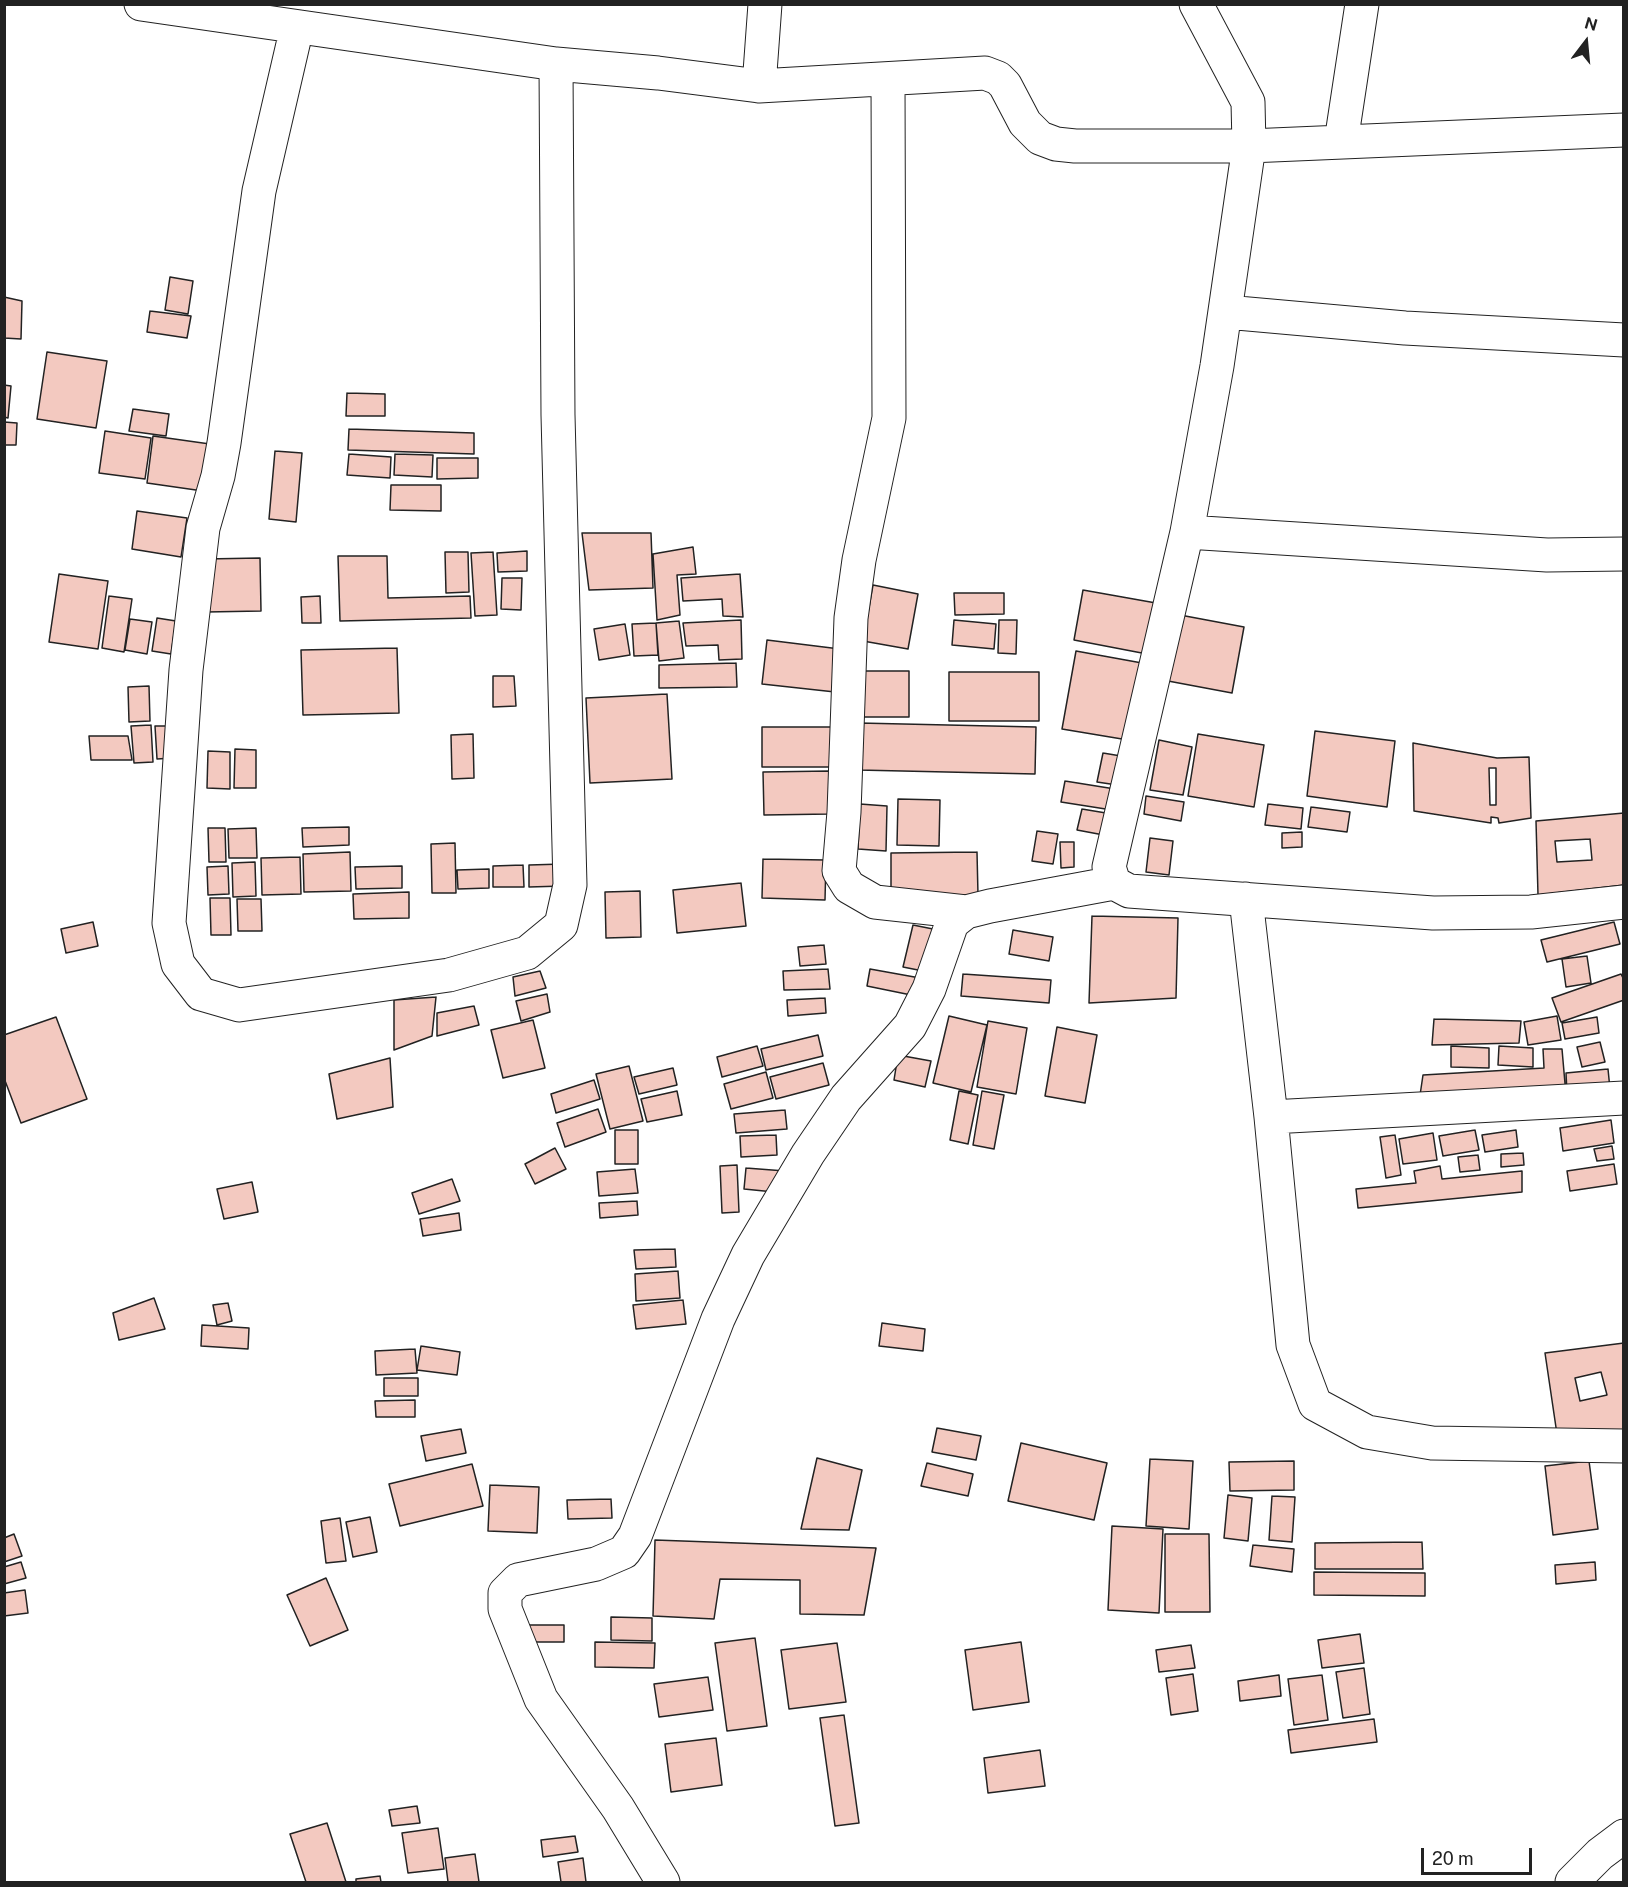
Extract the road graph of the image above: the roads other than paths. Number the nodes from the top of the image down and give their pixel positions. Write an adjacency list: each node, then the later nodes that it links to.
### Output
1 (141, 4): 5 (street)
2 (765, 4): 8 (street)
3 (1196, 4): 11 (street)
4 (1362, 4): 10 (street)
5 (297, 27): 6 (street); 6 (street)
6 (556, 64): 8 (street)
7 (888, 79): 8 (street); 11 (street); 19 (street)
8 (759, 86)
9 (1623, 130): 10 (street)
10 (1341, 142): 11 (street)
11 (1249, 146): 12 (street)
12 (1226, 312): 13 (street); 14 (street)
13 (1623, 340)
14 (1187, 532): 15 (street); 16 (street)
15 (1623, 554)
16 (1114, 883): 17 (street); 19 (street)
17 (1246, 900): 18 (street); 21 (street)
18 (1623, 902)
19 (966, 912): 24 (street)
20 (1623, 1098): 21 (street)
21 (1271, 1117): 22 (street)
22 (1623, 1446)
23 (1623, 1836): 25 (street)
24 (663, 1882)
25 (1572, 1882)

